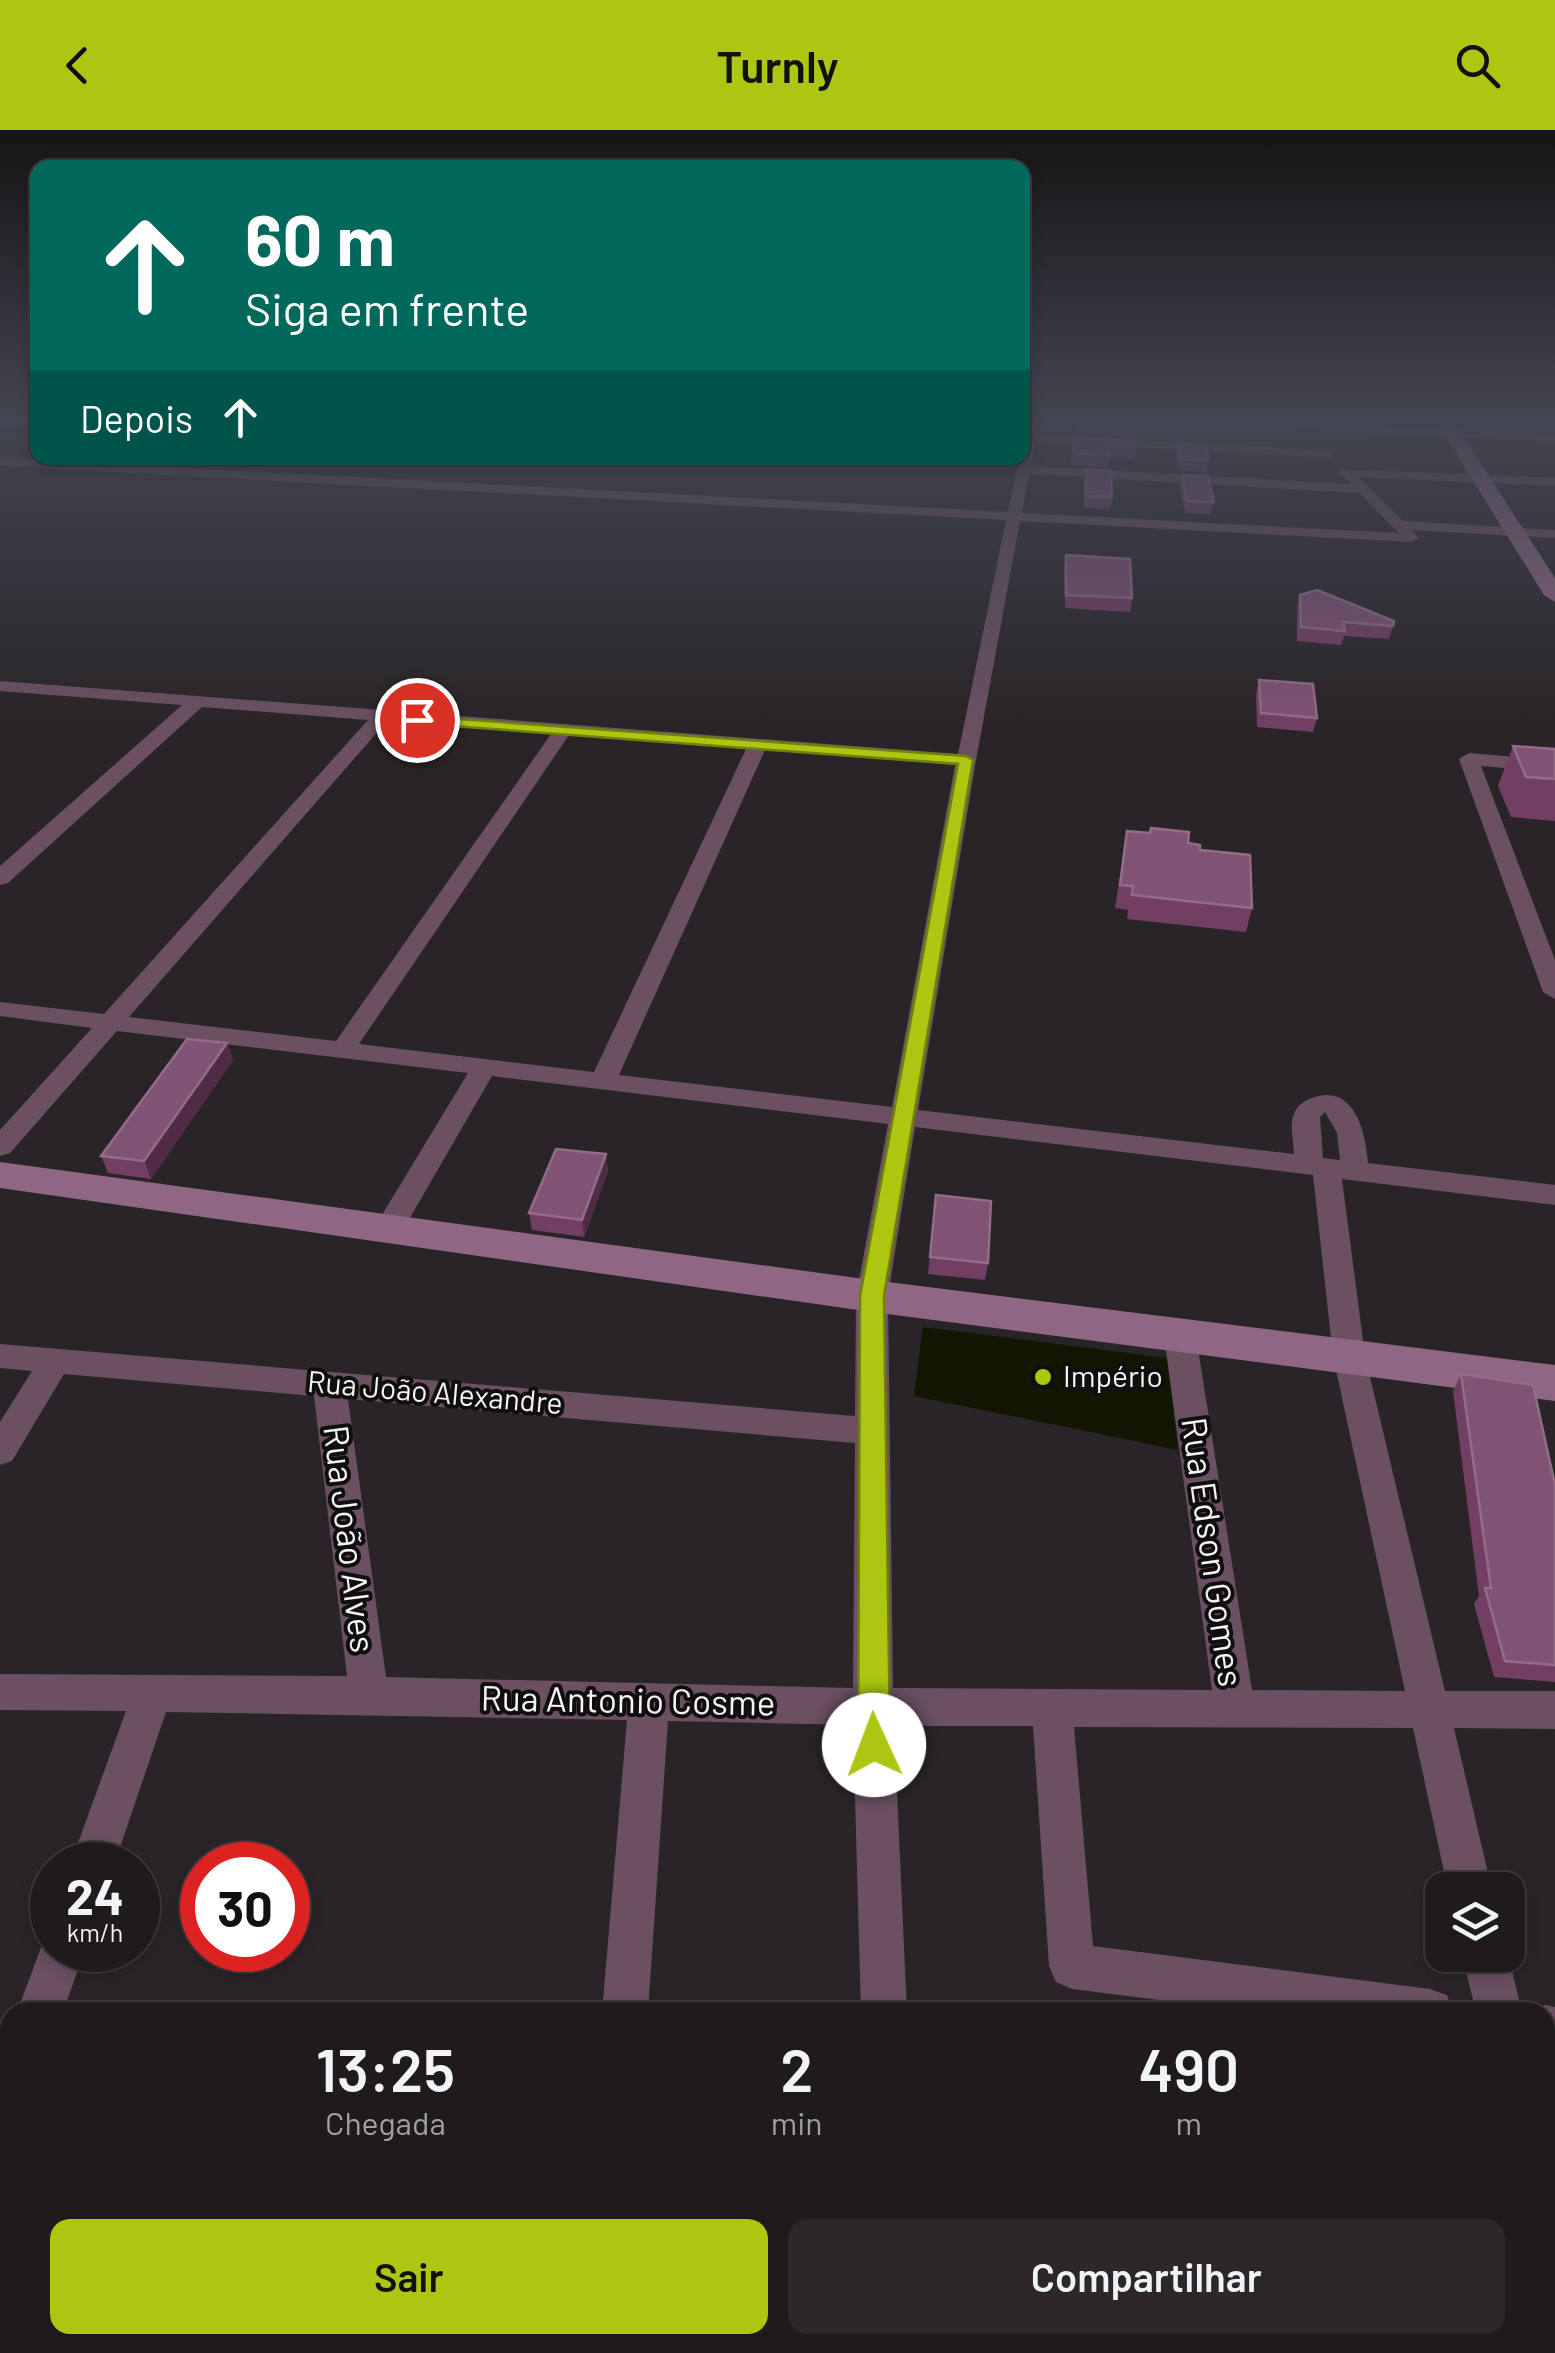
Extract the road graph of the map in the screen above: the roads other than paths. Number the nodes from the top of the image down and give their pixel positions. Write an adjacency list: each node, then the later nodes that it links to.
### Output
1 (1011, 525): 16 (street)
2 (1296, 525): 5 (street)
3 (1399, 525): 5 (street)
4 (1513, 525): 6 (street)
5 (1404, 530): 6 (street)
6 (1518, 532): 7 (street); 8 (street)
7 (1555, 534)
8 (1555, 595)
9 (0, 686): 10 (street)
10 (22, 688): 11 (street); 12 (street)
11 (197, 702): 13 (street); 18 (street)
12 (0, 704)
13 (380, 717): 14 (street); 21 (street)
14 (562, 732): 15 (street); 22 (street)
15 (758, 746): 16 (street); 24 (street)
16 (966, 760): 25 (street)
17 (1555, 766): 19 (street)
18 (0, 878)
19 (1555, 992)
20 (0, 1009): 21 (street)
21 (112, 1022): 22 (street); 26 (street)
22 (343, 1049): 23 (street)
23 (485, 1066): 24 (street); 30 (street)
24 (603, 1080): 25 (street)
25 (905, 1118): 27 (street); 31 (street)
26 (0, 1147)
27 (1330, 1169): 29 (street); 34 (street)
28 (0, 1175): 30 (street)
29 (1555, 1194)
30 (389, 1228): 31 (street)
31 (872, 1296): 32 (street); 38 (street)
32 (1180, 1336): 34 (street); 46 (street, Rua Edson Gomes)
33 (0, 1356): 35 (street, Rua João Alexandre)
34 (1350, 1356): 36 (street); 45 (street)
35 (55, 1360): 37 (street, Rua João Alexandre); 39 (street)
36 (1555, 1383)
37 (328, 1384): 38 (street, Rua João Alexandre); 42 (street, Rua João Alves)
38 (870, 1431): 44 (street)
39 (0, 1451)
40 (0, 1692): 41 (street, Rua Antonio Cosme)
41 (152, 1694): 42 (street, Rua Antonio Cosme); 49 (street)
42 (369, 1695): 43 (street, Rua Antonio Cosme)
43 (649, 1700): 44 (street, Rua Antonio Cosme); 54 (street)
44 (873, 1707): 47 (street, Rua Antonio Cosme); 55 (street)
45 (1426, 1707): 46 (street, Rua Antonio Cosme); 48 (street, Rua Antonio Cosme); 50 (street)
46 (1234, 1708): 47 (street, Rua Antonio Cosme)
47 (1052, 1709): 56 (street)
48 (1555, 1710)
49 (100, 1842)
50 (1466, 1872)
51 (54, 1972): 53 (street)
52 (1490, 1972): 57 (street)
53 (44, 2002)
54 (626, 2002)
55 (884, 2002)
56 (1352, 2002)
57 (1497, 2002)

